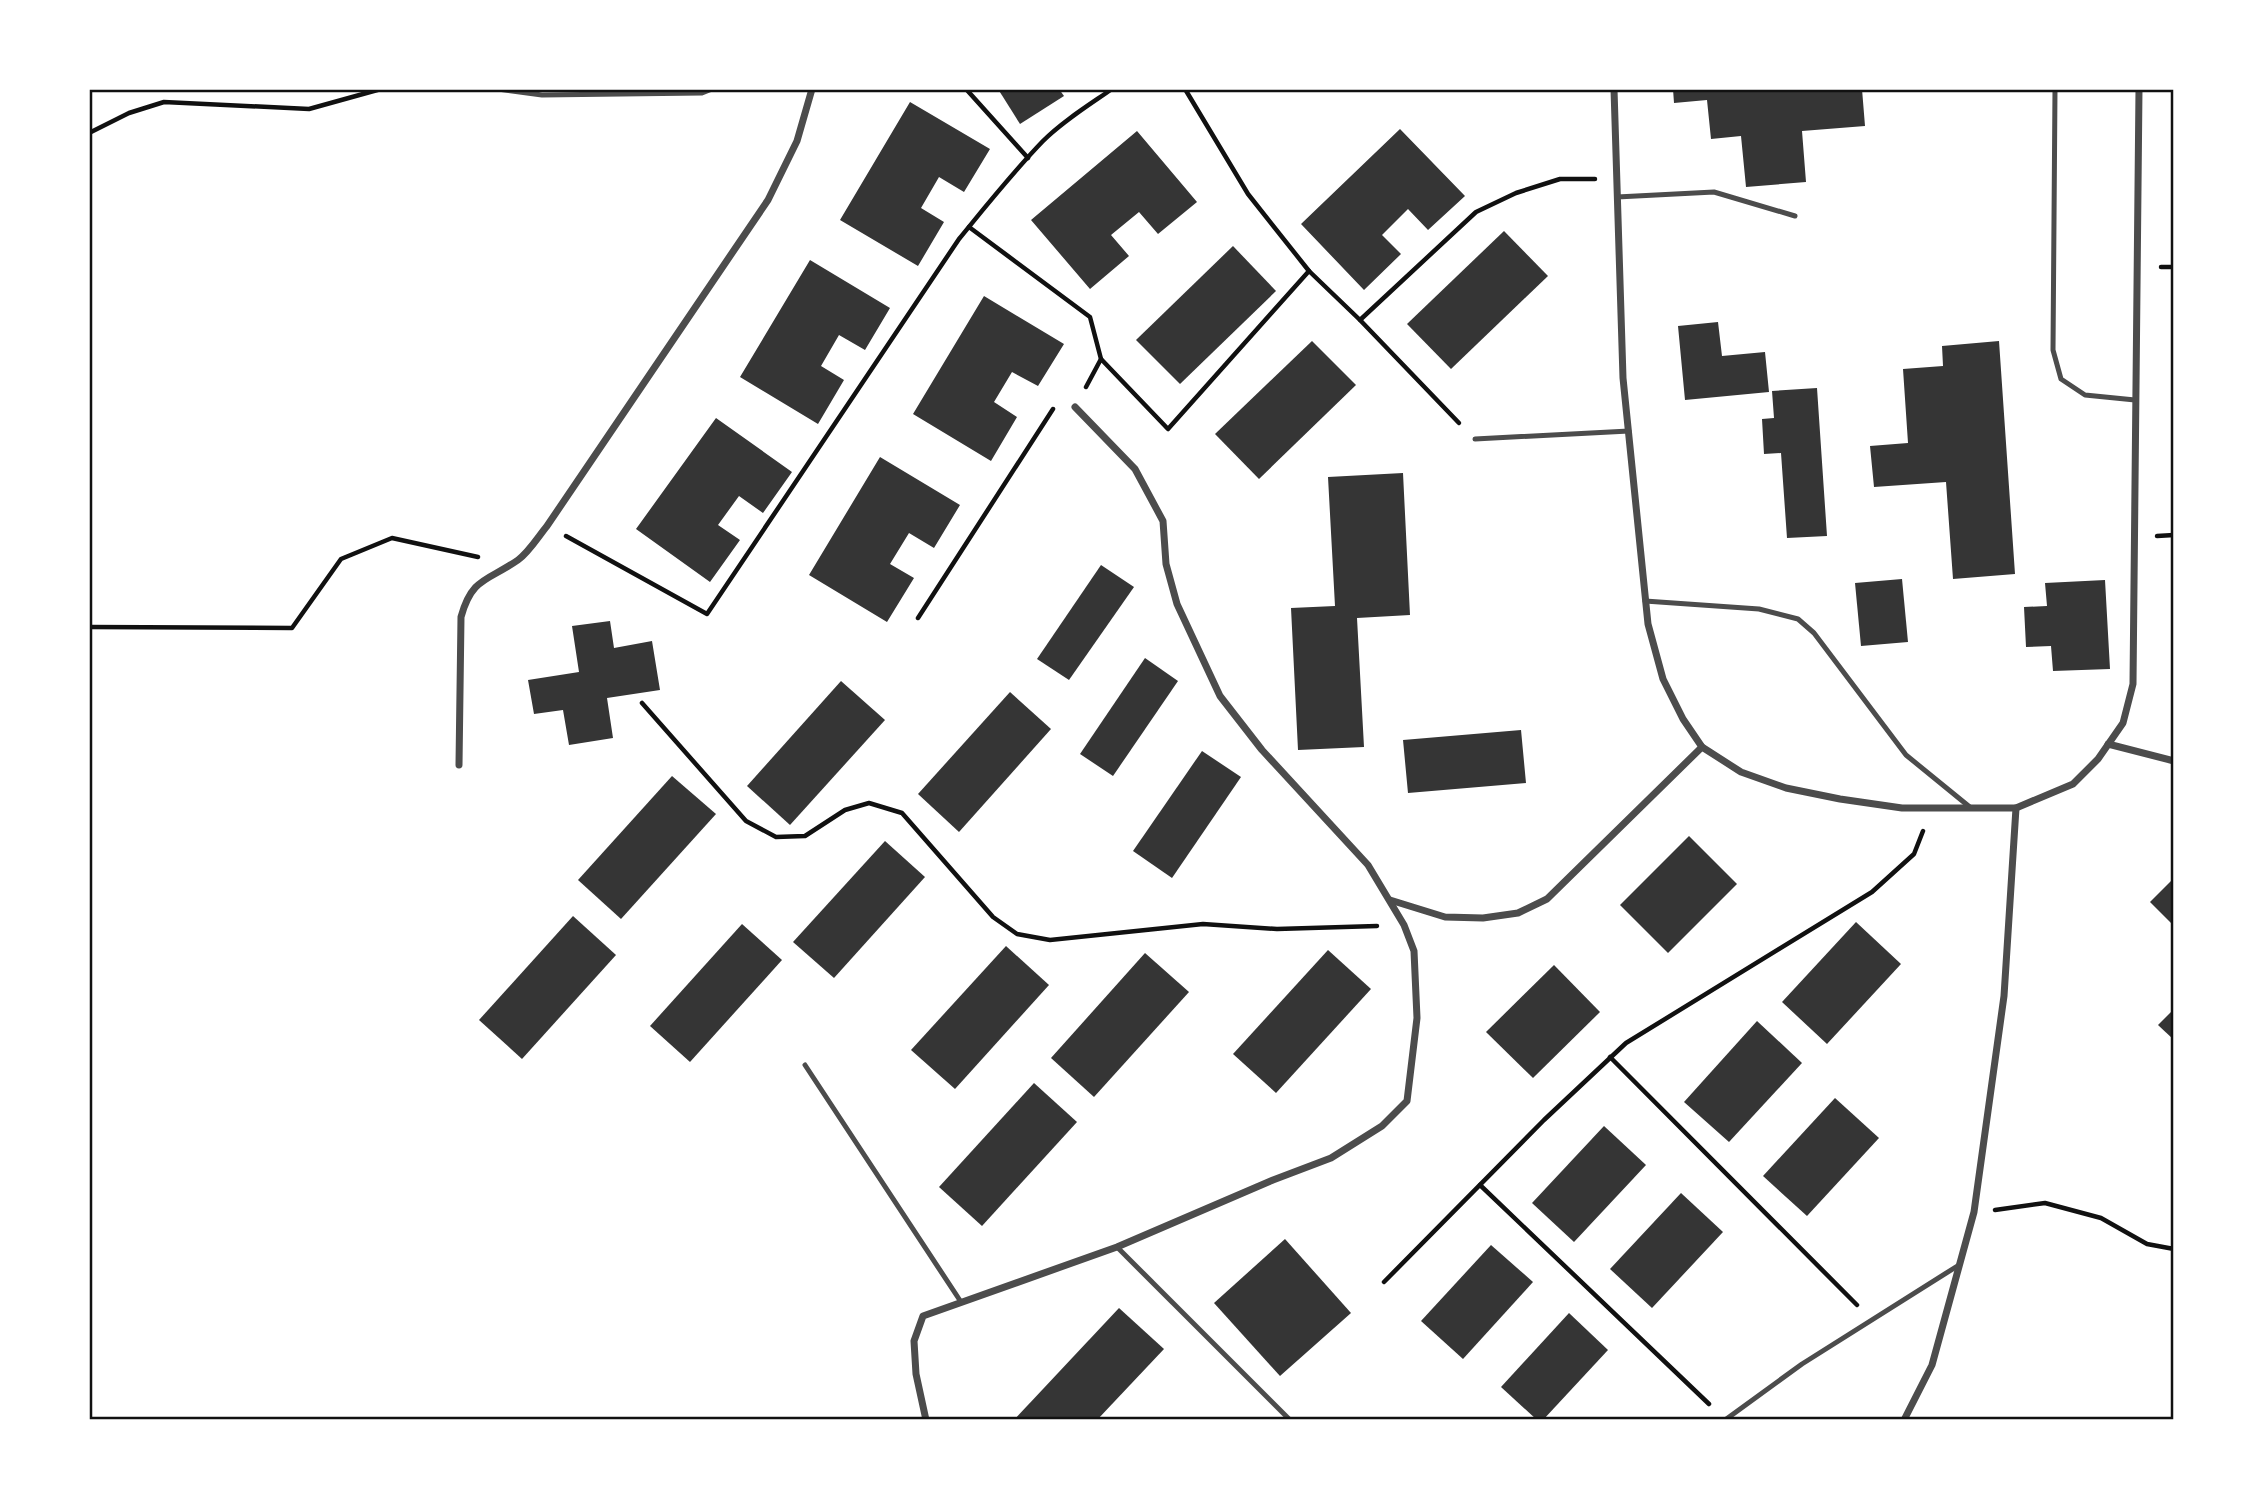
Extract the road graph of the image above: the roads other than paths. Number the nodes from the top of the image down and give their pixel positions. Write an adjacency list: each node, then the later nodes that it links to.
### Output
1 (498, 89): 2 (lane)
2 (712, 89)
3 (812, 89): 17 (street)
4 (1614, 89): 7 (street)
5 (2055, 89): 9 (lane)
6 (2139, 89): 9 (street)
7 (1617, 197): 8 (lane); 11 (street)
8 (1795, 216)
9 (2135, 400): 14 (street)
10 (1075, 407): 20 (street)
11 (1629, 431): 12 (lane); 13 (street)
12 (1475, 439)
13 (1646, 601): 15 (street); 18 (lane)
14 (2108, 744): 16 (street); 19 (street)
15 (1702, 747): 18 (street); 20 (street)
16 (2174, 761)
17 (459, 765)
18 (1971, 808): 19 (street)
19 (2016, 808): 23 (street)
20 (1389, 900): 22 (street)
21 (805, 1065): 24 (lane)
22 (1117, 1247): 24 (street); 26 (lane)
23 (1959, 1265): 27 (lane); 28 (street)
24 (961, 1302): 25 (street)
25 (926, 1420)
26 (1290, 1420)
27 (1725, 1420)
28 (1904, 1420)

